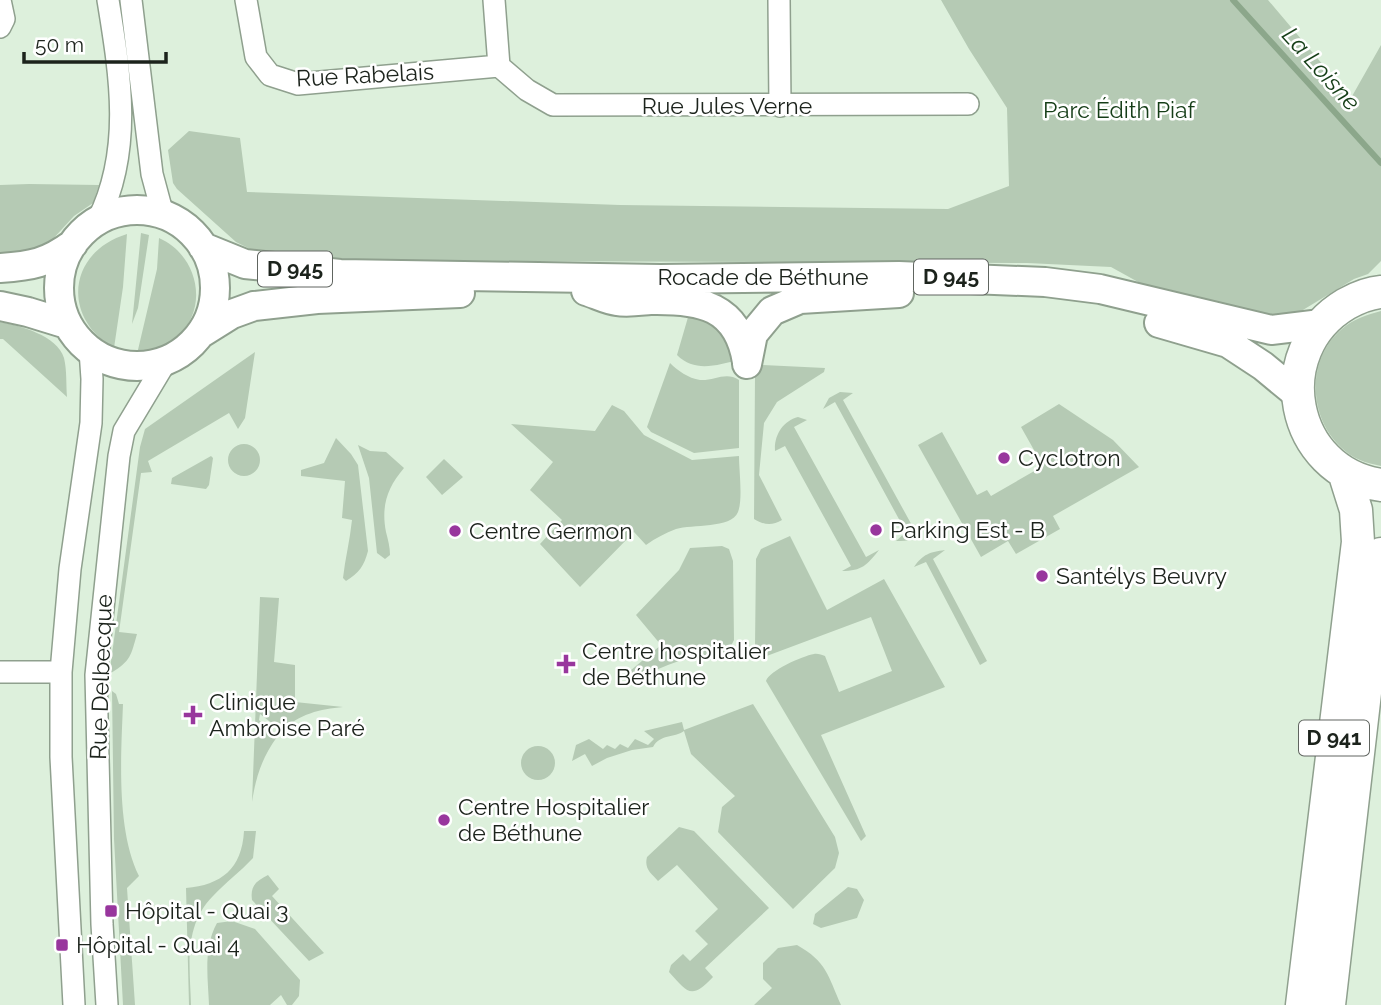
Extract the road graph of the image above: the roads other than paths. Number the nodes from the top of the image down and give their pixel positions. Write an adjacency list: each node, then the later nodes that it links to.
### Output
1 (0, 0): 7 (street)
2 (108, 0): 12 (street)
3 (131, 0): 11 (street)
4 (246, 0): 8 (street, Rue Rabelais)
5 (494, 0): 8 (street)
6 (779, 0): 10 (street)
7 (0, 27)
8 (499, 66): 10 (street, Rue Jules Verne)
9 (968, 104): 10 (street, Rue Jules Verne)
10 (780, 106)
11 (163, 215): 12 (main road); 14 (main road)
12 (98, 220): 13 (main road)
13 (73, 244): 15 (main road); 20 (main road)
14 (203, 247): 21 (main road, Rocade de Béthune / D 945); 22 (main road)
15 (0, 268)
16 (1379, 290): 21 (highway)
17 (586, 291): 18 (main road, Rocade de Béthune / D 945); 18 (main road); 22 (main road, Rocade de Béthune / D 945)
18 (915, 292): 25 (main road, Rocade de Béthune / D 945)
19 (0, 306): 20 (main road)
20 (67, 324): 23 (main road)
21 (1321, 324): 25 (highway)
22 (201, 334): 24 (main road)
23 (90, 351): 24 (main road); 30 (street, Rue Delbecque)
24 (166, 361): 32 (street, Rue Delbecque)
25 (1297, 394): 26 (highway)
26 (1344, 472): 27 (highway); 33 (highway, D 941)
27 (1381, 485)
28 (1381, 554): 34 (highway, D 941)
29 (0, 672): 30 (street)
30 (61, 672): 31 (street, Rue Delbecque)
31 (74, 1005)
32 (107, 1005)
33 (1302, 1005)
34 (1329, 1005)

